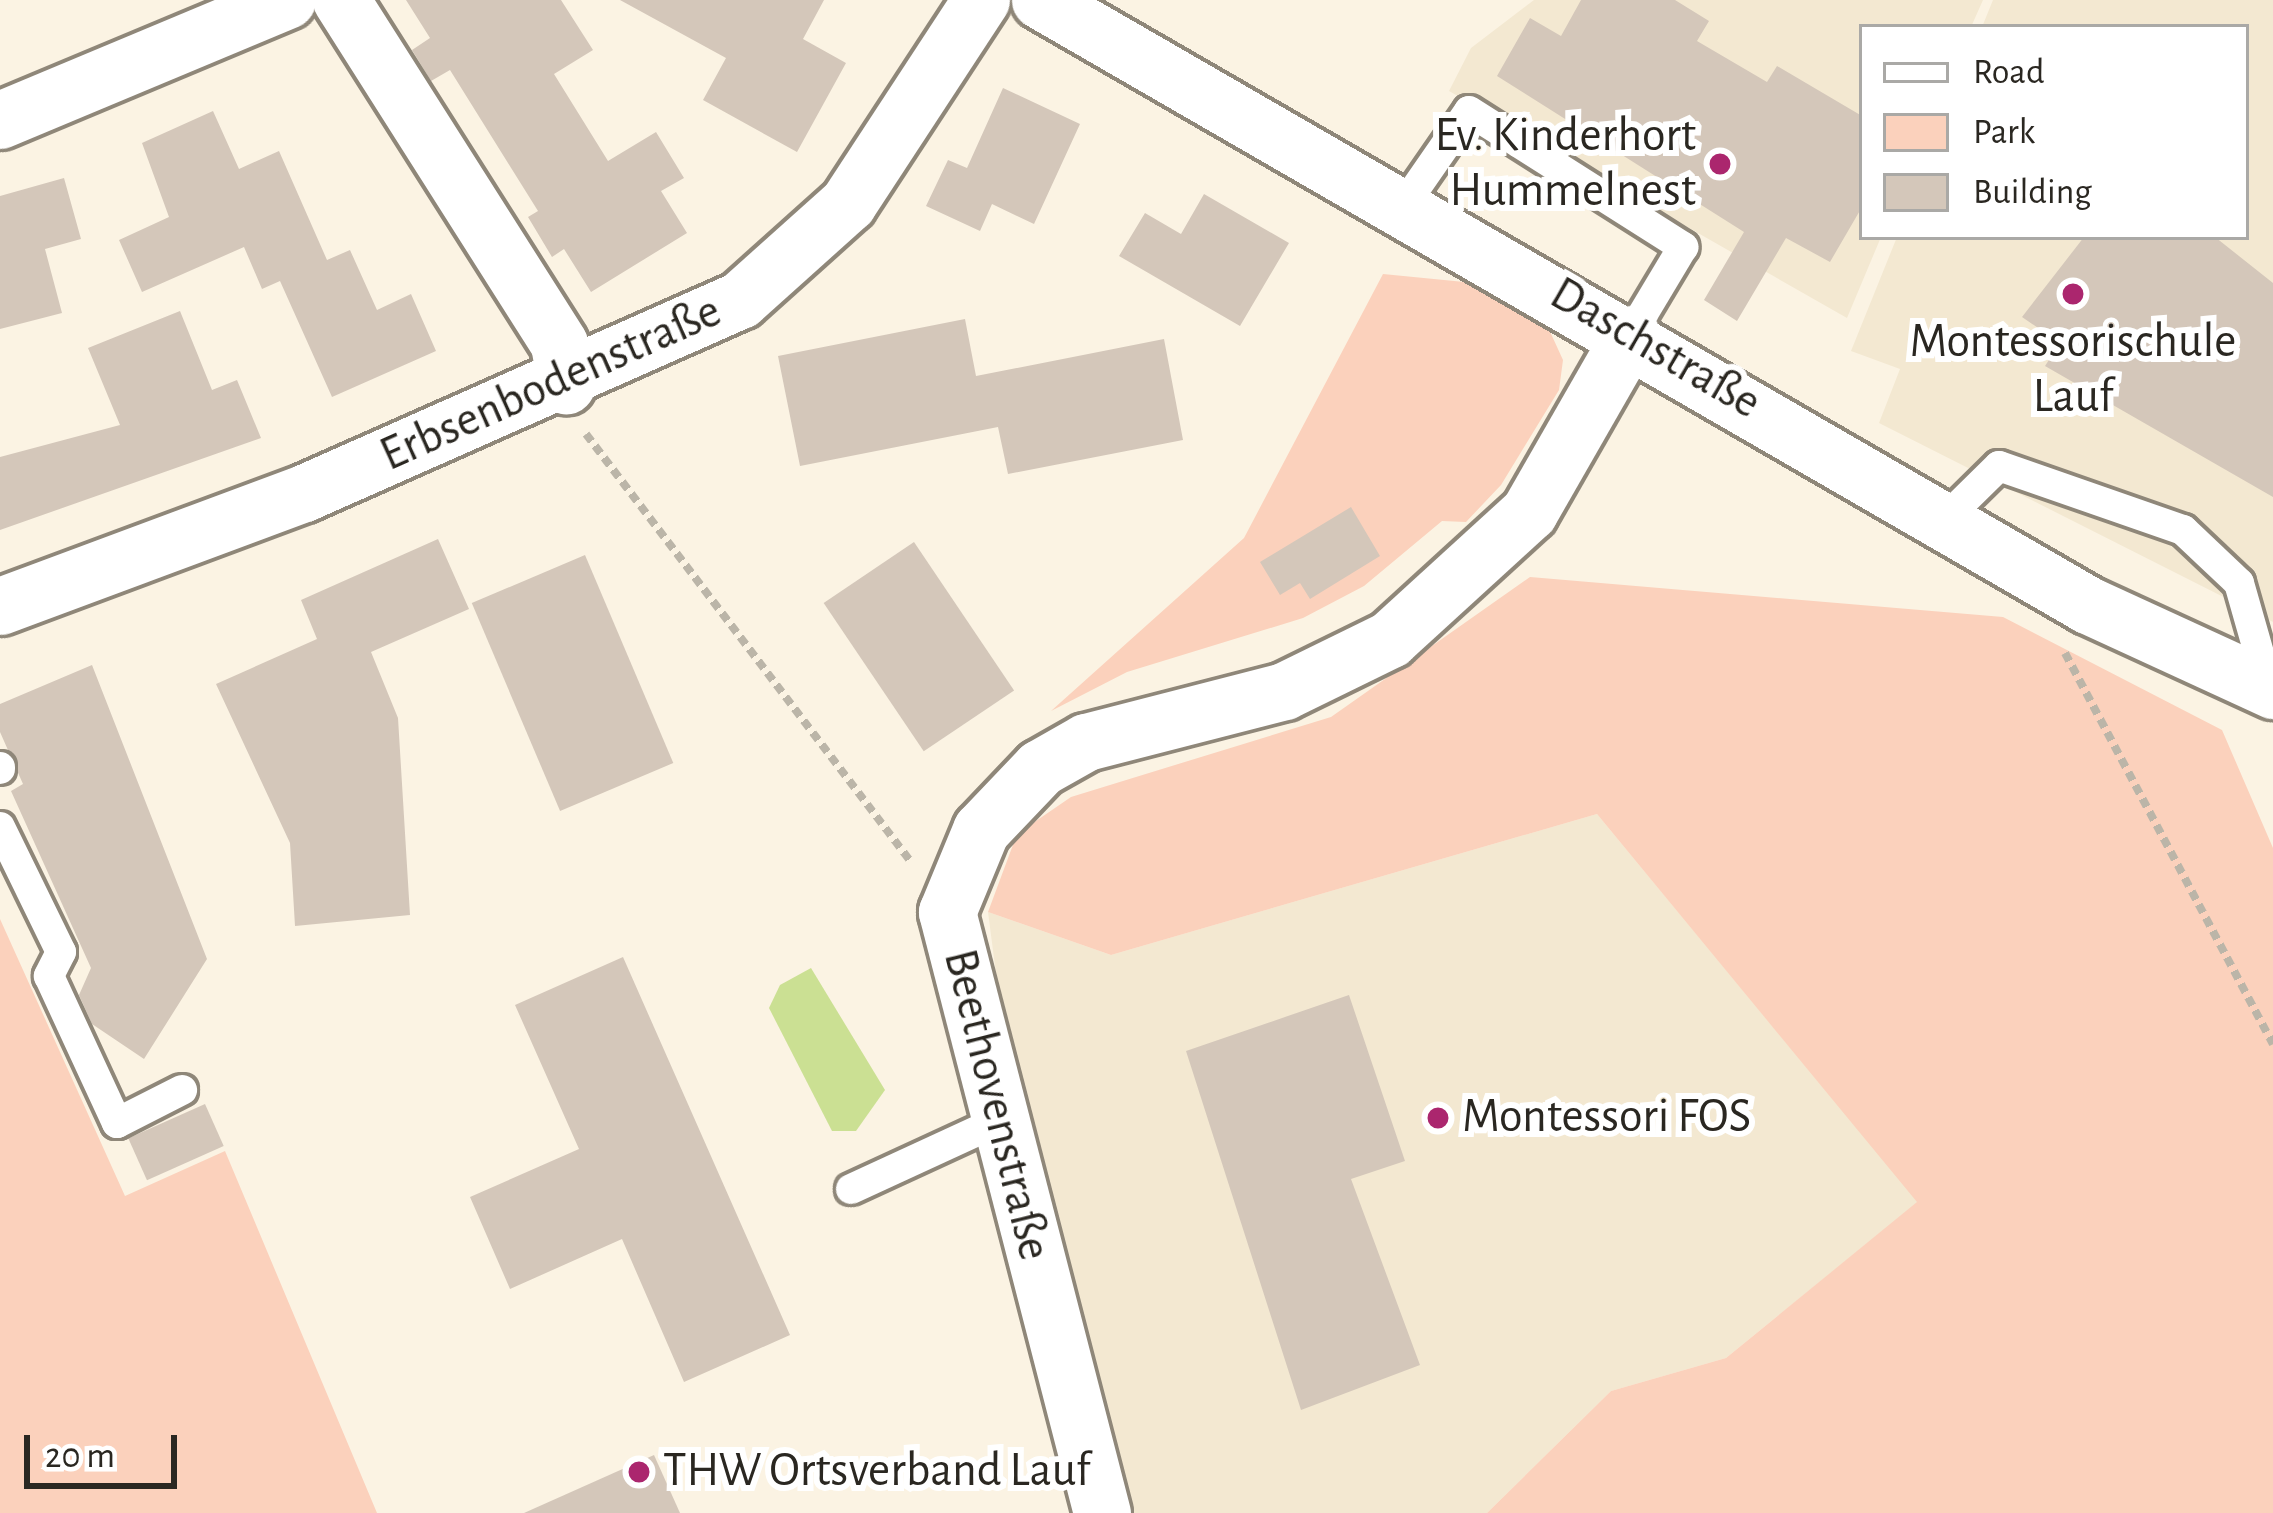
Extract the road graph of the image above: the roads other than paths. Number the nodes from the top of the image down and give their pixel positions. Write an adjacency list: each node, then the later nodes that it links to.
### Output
1 (287, 0): 5 (street)
2 (341, 0): 8 (street)
3 (981, 0): 8 (street, Erbsenbodenstraße)
4 (1040, 0): 6 (street, Daschstraße)
5 (0, 120)
6 (1404, 206): 7 (street, Daschstraße); 7 (lane)
7 (1631, 334): 9 (street, Daschstraße); 14 (street, Beethovenstraße)
8 (566, 385): 10 (street, Erbsenbodenstraße)
9 (1944, 520): 11 (street, Daschstraße); 11 (lane)
10 (0, 606)
11 (2271, 689)
12 (0, 826): 13 (lane)
13 (182, 1090)
14 (997, 1122): 15 (lane); 16 (street, Beethovenstraße)
15 (851, 1189)
16 (1102, 1513)

